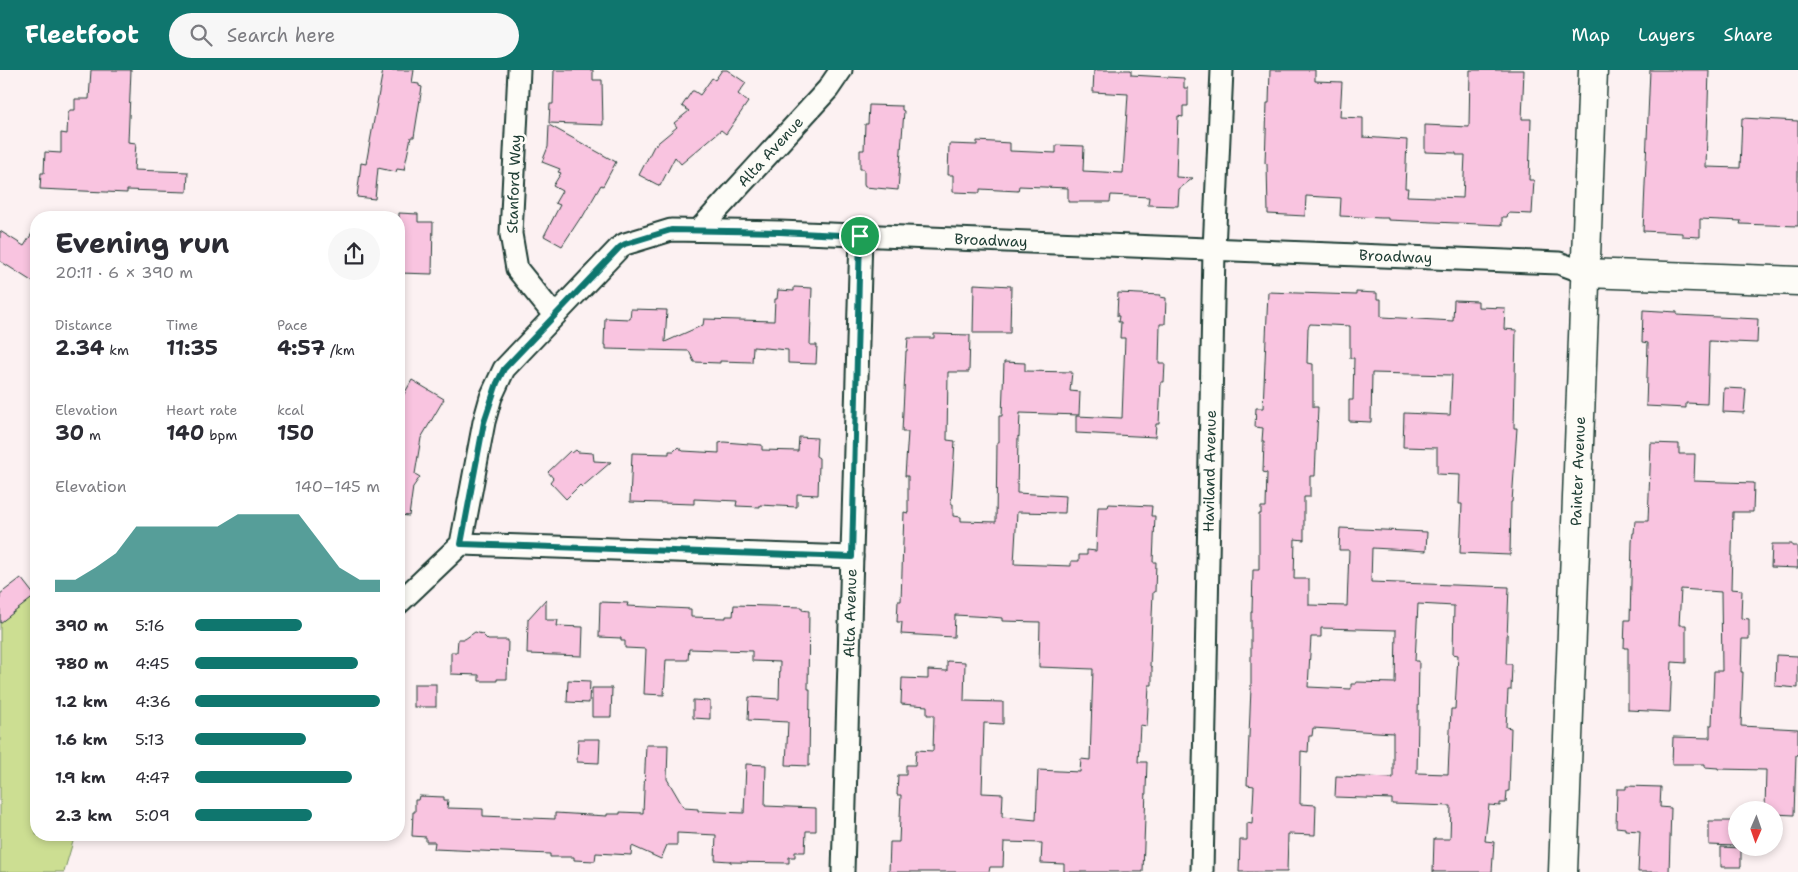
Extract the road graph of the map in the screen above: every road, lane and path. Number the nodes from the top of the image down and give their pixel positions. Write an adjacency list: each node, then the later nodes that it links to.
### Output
1 (519, 70): 10 (street, Stanford Way)
2 (840, 70): 5 (street, Alta Avenue)
3 (1222, 70): 7 (street, Haviland Avenue)
4 (1593, 70): 8 (street, Painter Avenue)
5 (699, 230): 6 (street, Broadway); 10 (street, Broadway)
6 (860, 236): 7 (street, Broadway); 12 (street, Alta Avenue)
7 (1214, 250): 8 (street, Broadway); 15 (street, Haviland Avenue)
8 (1586, 273): 9 (street, Broadway); 16 (street, Painter Avenue)
9 (1798, 281)
10 (554, 315): 11 (street, Broadway)
11 (461, 544): 12 (street); 13 (street)
12 (852, 557): 14 (street, Alta Avenue)
13 (405, 598)
14 (843, 872)
15 (1202, 872)
16 (1563, 872)

